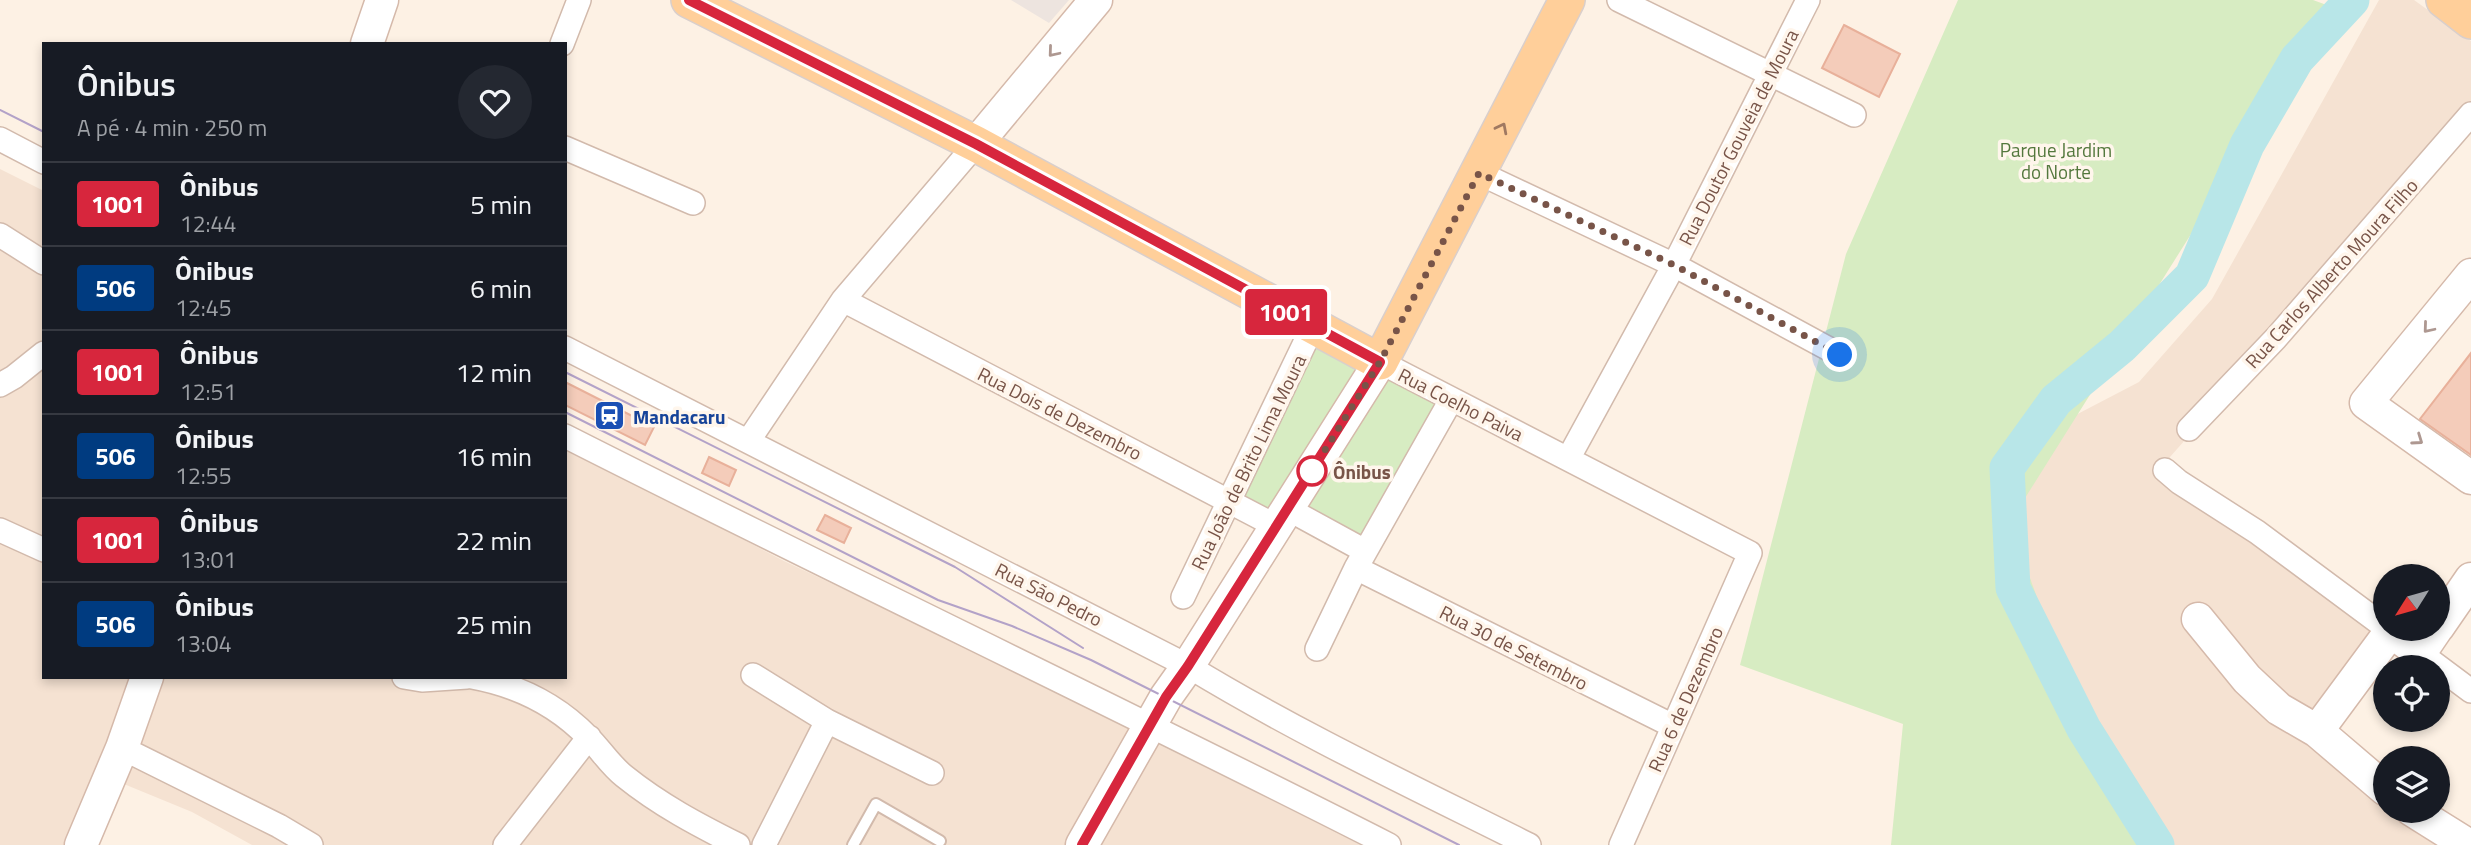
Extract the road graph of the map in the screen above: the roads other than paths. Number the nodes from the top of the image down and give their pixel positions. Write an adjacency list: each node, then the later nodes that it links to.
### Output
1 (382, 0): 10 (street)
2 (579, 0): 11 (street)
3 (689, 0): 16 (main road, Rua Coelho Paiva)
4 (1097, 0): 16 (street, one-way to 16)
5 (1567, 0): 19 (main road, one-way to 5)
6 (1619, 0): 12 (street)
7 (1808, 0): 12 (street, Rua Doutor Gouveia de Moura)
8 (2444, 0): 9 (main road)
9 (2471, 21)
10 (368, 42)
11 (563, 42)
12 (1769, 75): 14 (street); 23 (street, Rua Doutor Gouveia de Moura)
13 (2471, 114): 33 (street, Rua Carlos Alberto Moura Filho)
14 (1854, 116)
15 (0, 139): 18 (street)
16 (976, 144): 25 (street); 26 (main road, Rua Coelho Paiva)
17 (567, 149): 20 (street)
18 (42, 161)
19 (1479, 173): 23 (street); 30 (main road)
20 (694, 204)
21 (0, 234): 22 (street)
22 (42, 262)
23 (1674, 265): 29 (street); 36 (street, Rua Doutor Gouveia de Moura)
24 (2471, 275): 38 (street, one-way to 38)
25 (843, 300): 35 (street); 39 (street, Rua Dois de Dezembro)
26 (1313, 327): 30 (main road, Rua Coelho Paiva); 39 (street, Rua João de Brito Lima Moura)
27 (567, 349): 35 (street, Rua São Pedro)
28 (42, 355): 31 (street)
29 (1840, 355)
30 (1380, 362): 32 (street, Rua Coelho Paiva); 40 (street)
31 (0, 385)
32 (1451, 400): 36 (street, Rua Coelho Paiva); 44 (street)
33 (2189, 429)
34 (567, 437): 61 (street)
35 (749, 440): 53 (street, Rua São Pedro)
36 (1568, 459): 43 (street, Rua Coelho Paiva)
37 (2165, 470): 48 (street)
38 (2471, 478)
39 (1228, 501): 40 (street, Rua Dois de Dezembro); 46 (street, Rua João de Brito Lima Moura)
40 (1282, 517): 44 (street, Rua 30 de Setembro); 53 (street)
41 (0, 530): 42 (street)
42 (42, 549)
43 (1750, 553): 62 (street, Rua 6 de Dezembro)
44 (1360, 559): 52 (street); 62 (street, Rua 30 de Setembro)
45 (2471, 579): 47 (street)
46 (1183, 597)
47 (2450, 609)
48 (2373, 618)
49 (2198, 619): 63 (street)
50 (2380, 641): 63 (street)
51 (2435, 641): 59 (street)
52 (1317, 649)
53 (1188, 666): 61 (street); 78 (street, Rua São Pedro)
54 (753, 675): 60 (street)
55 (146, 679): 65 (street)
56 (416, 679): 57 (street)
57 (438, 679)
58 (482, 679): 64 (street)
59 (2471, 691)
60 (827, 721): 66 (street); 74 (street)
61 (1152, 724): 76 (street); 77 (street)
62 (1673, 726): 79 (street, Rua 6 de Dezembro)
63 (2317, 731): 67 (street)
64 (589, 737): 72 (street); 73 (street)
65 (122, 748): 70 (street); 71 (street)
66 (932, 773)
67 (2373, 779)
68 (2433, 823): 80 (street)
69 (940, 841): 75 (lane)
70 (88, 843)
71 (311, 845)
72 (505, 845)
73 (738, 845)
74 (764, 845)
75 (853, 845)
76 (1082, 845)
77 (1389, 845)
78 (1529, 845)
79 (1620, 845)
80 (2468, 845)

